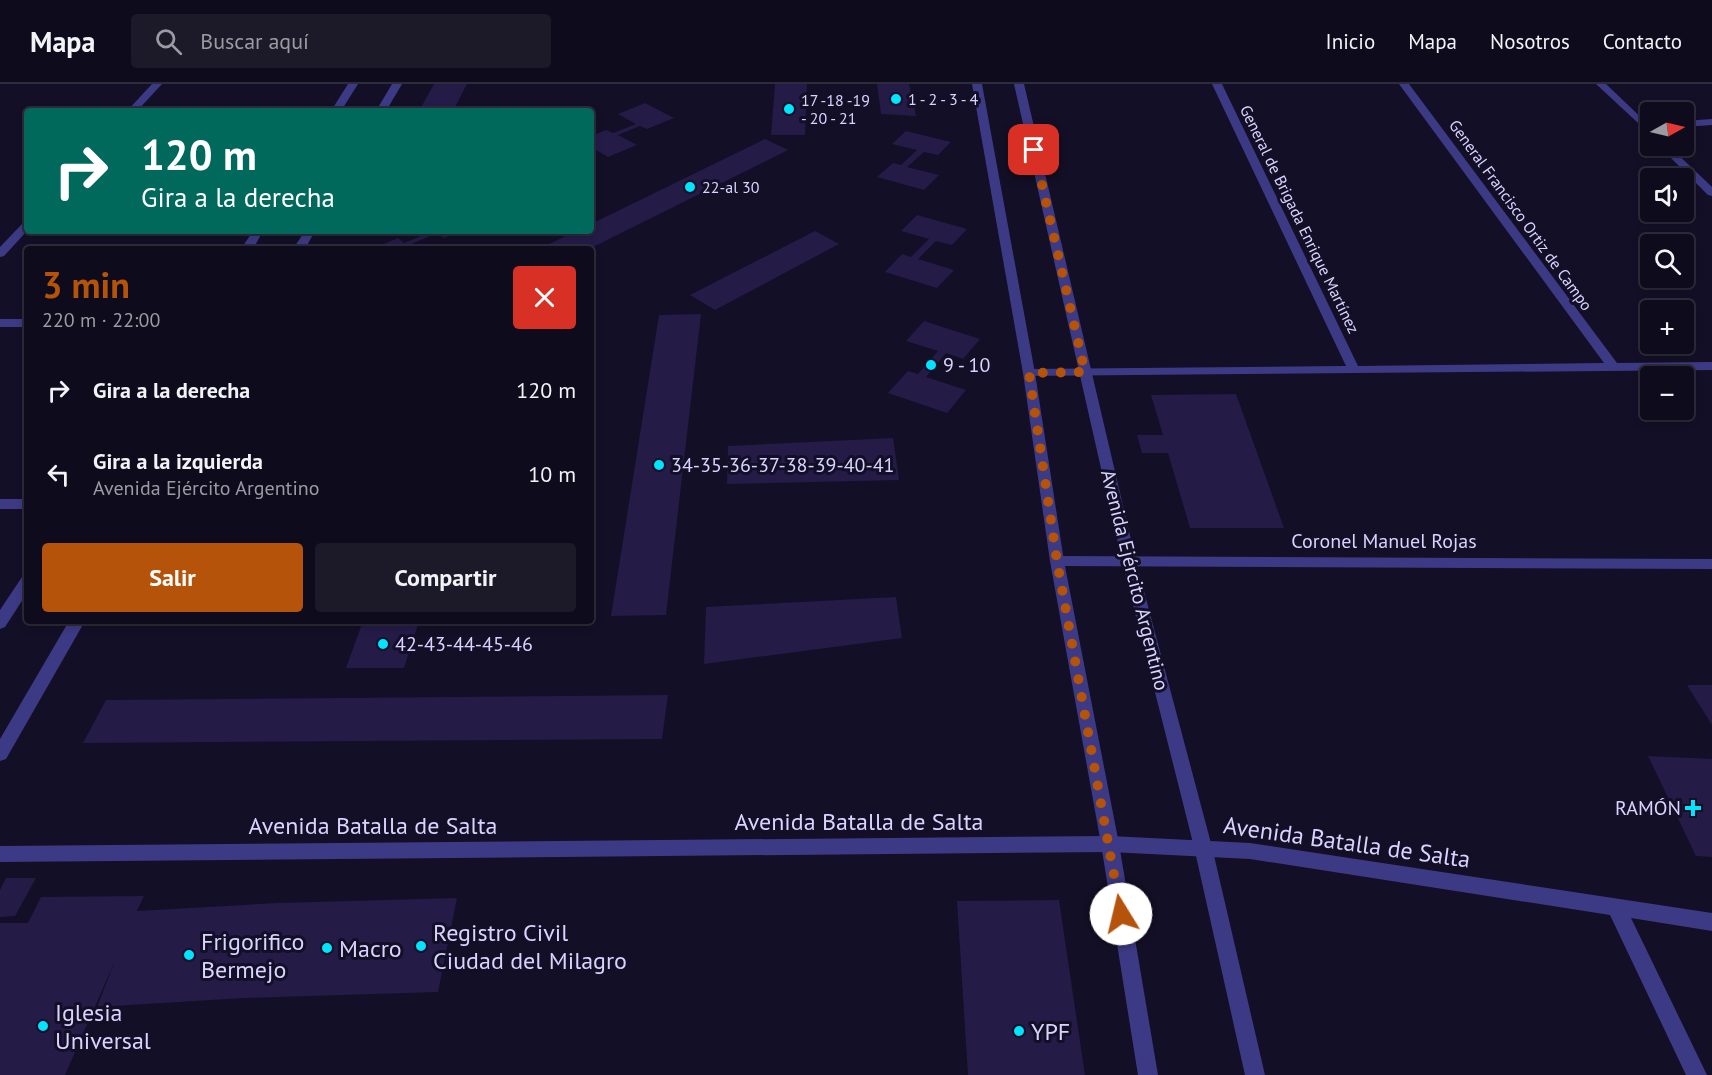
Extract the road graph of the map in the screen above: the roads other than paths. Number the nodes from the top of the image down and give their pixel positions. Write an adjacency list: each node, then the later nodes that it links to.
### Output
1 (158, 84): 9 (street)
2 (353, 84): 10 (street)
3 (397, 84): 11 (street)
4 (977, 84): 25 (street)
5 (1019, 84): 24 (street, Avenida Ejército Argentino)
6 (1217, 84): 23 (street, General de Brigada Enrique Martínez)
7 (1404, 84): 21 (street, General Francisco Ortiz de Campo)
8 (1601, 84): 12 (street)
9 (135, 108)
10 (338, 108)
11 (383, 108)
12 (1640, 121)
13 (1712, 123): 14 (street)
14 (1694, 124)
15 (1674, 156): 16 (street)
16 (1712, 193)
17 (24, 228): 18 (street)
18 (0, 254)
19 (0, 323): 20 (street)
20 (24, 323)
21 (1612, 365): 22 (street); 23 (street)
22 (1712, 366)
23 (1353, 368): 24 (street)
24 (1085, 372): 25 (street); 29 (street, Avenida Ejército Argentino)
25 (1029, 373): 28 (street)
26 (0, 504): 27 (street)
27 (24, 504)
28 (1057, 561): 29 (street, Coronel Manuel Rojas); 35 (street)
29 (1129, 561): 30 (street, Coronel Manuel Rojas); 36 (street, Avenida Ejército Argentino)
30 (1712, 564)
31 (24, 586): 32 (street)
32 (0, 623)
33 (75, 624): 34 (street)
34 (0, 754)
35 (1110, 844): 36 (street, Avenida Batalla de Salta); 37 (street, Avenida Batalla de Salta); 40 (street)
36 (1203, 847): 38 (street, Avenida Batalla de Salta); 41 (street, Avenida Ejército Argentino)
37 (0, 854)
38 (1617, 909): 39 (street, Avenida Batalla de Salta); 42 (street)
39 (1712, 922)
40 (1148, 1075)
41 (1255, 1075)
42 (1697, 1075)

